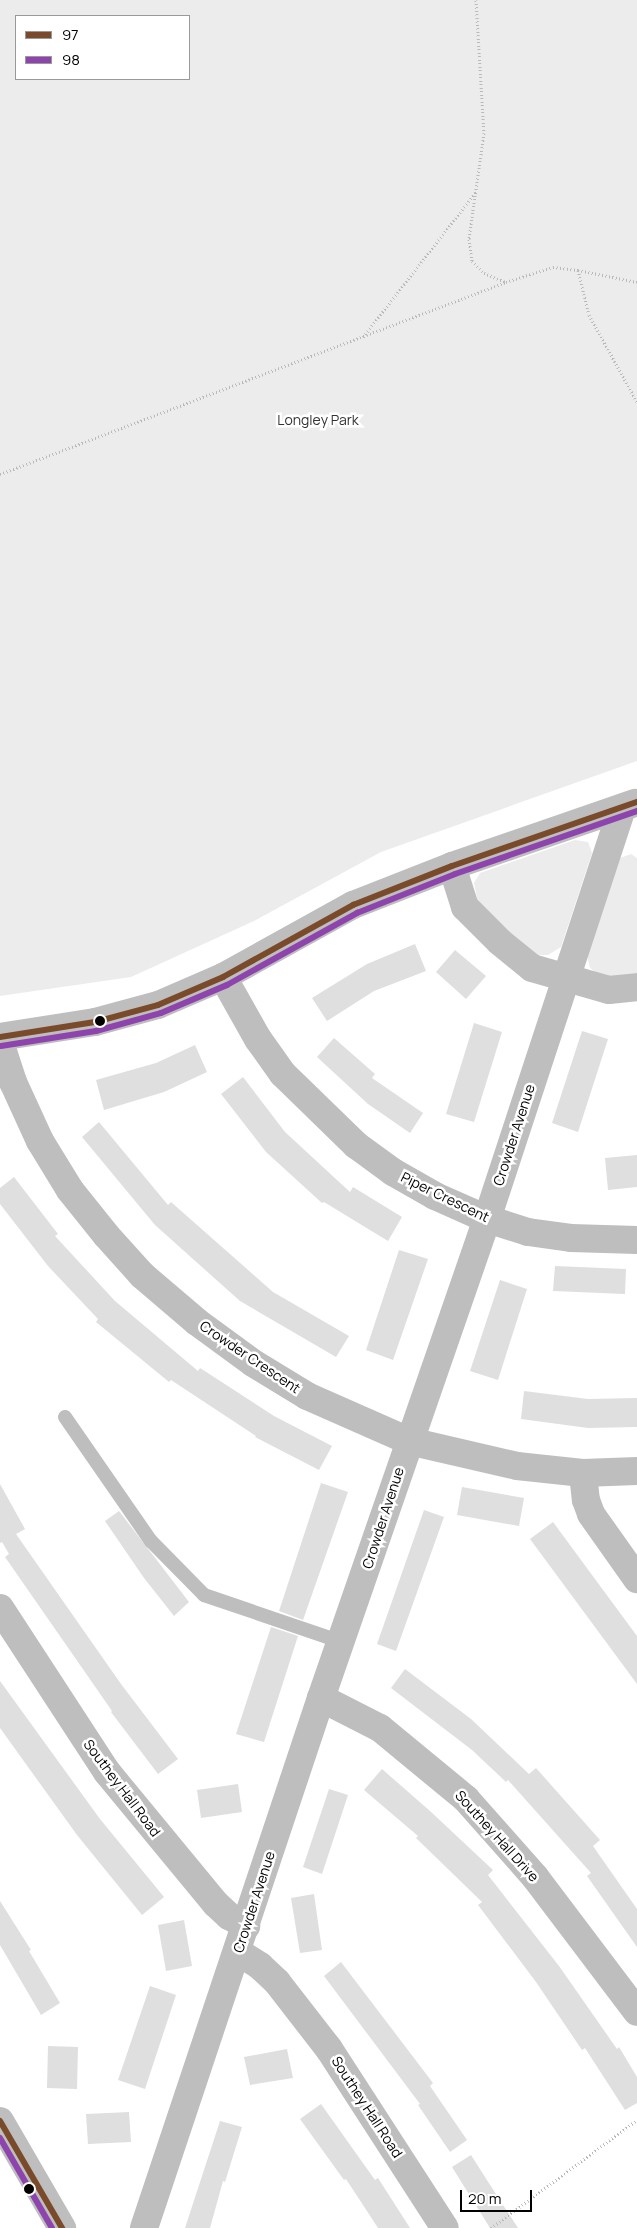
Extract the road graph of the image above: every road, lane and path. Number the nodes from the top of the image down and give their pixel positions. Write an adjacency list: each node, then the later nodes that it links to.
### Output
1 (476, 0): 2 (path)
2 (476, 191): 4 (path); 6 (path)
3 (578, 270): 4 (path); 5 (path); 7 (path)
4 (506, 282): 6 (path)
5 (637, 282)
6 (363, 337): 8 (path)
7 (637, 402)
8 (0, 474)
9 (632, 813): 10 (street); 12 (street, Crowder Avenue)
10 (452, 866): 11 (street); 12 (street)
11 (223, 977): 14 (street); 16 (street, Piper Crescent)
12 (566, 978): 13 (street); 16 (street, Crowder Avenue)
13 (637, 987)
14 (0, 1037)
15 (0, 1042): 19 (street, Crowder Crescent)
16 (487, 1219): 17 (street, Piper Crescent); 19 (street, Crowder Avenue)
17 (637, 1240)
18 (65, 1417): 24 (lane)
19 (409, 1441): 21 (street, Crowder Crescent); 24 (street, Crowder Avenue)
20 (637, 1471): 21 (street, Crowder Crescent)
21 (583, 1473): 22 (street)
22 (637, 1579)
23 (0, 1608): 26 (street, Southey Hall Road)
24 (342, 1642): 25 (street, Crowder Avenue)
25 (321, 1698): 26 (street, Crowder Avenue); 28 (street, Southey Hall Drive)
26 (246, 1926): 27 (street, Crowder Avenue)
27 (238, 1952): 32 (street, Crowder Avenue); 33 (street, Southey Hall Road)
28 (637, 2012)
29 (637, 2120): 34 (path)
30 (0, 2121): 31 (street)
31 (62, 2228)
32 (144, 2228)
33 (445, 2228)
34 (491, 2228)

